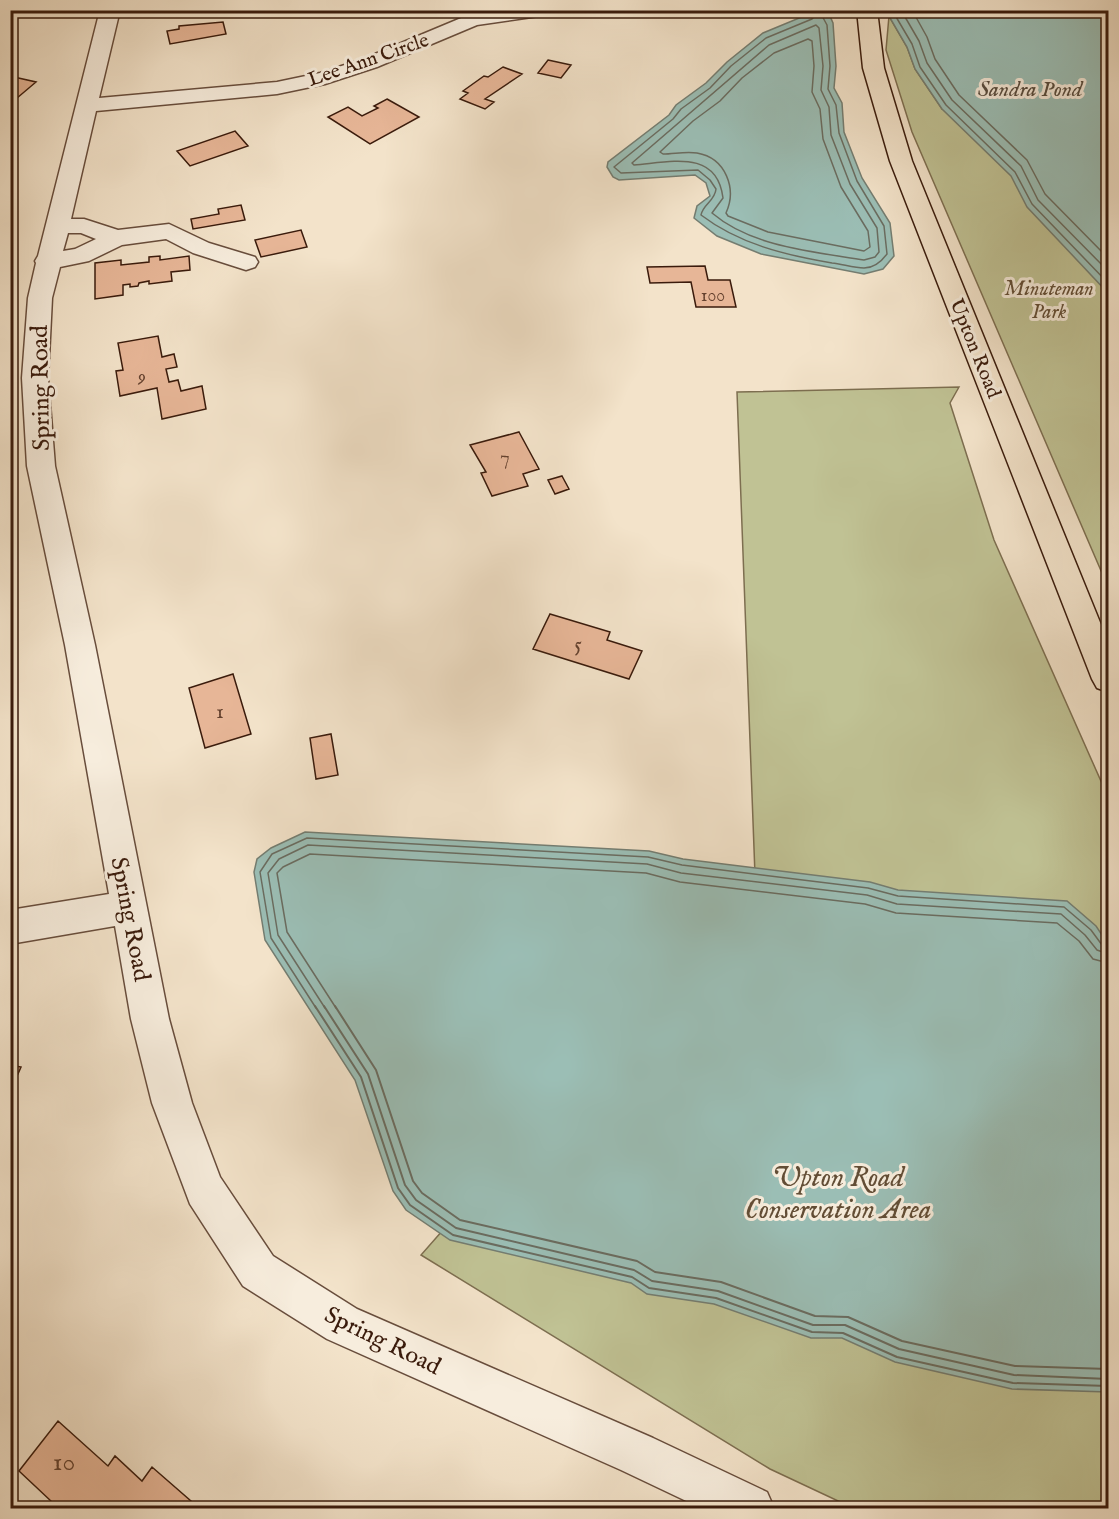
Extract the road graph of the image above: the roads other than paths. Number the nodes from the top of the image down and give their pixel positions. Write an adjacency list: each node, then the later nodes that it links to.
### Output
1 (110, 10): 4 (street, Spring Road)
2 (539, 10): 4 (street, Lee Ann Circle)
3 (867, 10): 9 (main road, Upton Road)
4 (87, 105): 5 (street, Spring Road)
5 (56, 226): 6 (street); 7 (street, Spring Road)
6 (116, 238): 7 (street); 8 (street)
7 (48, 261): 10 (street, Spring Road)
8 (246, 262)
9 (1108, 679)
10 (129, 907): 11 (street); 12 (street, Spring Road)
11 (10, 927)
12 (734, 1504)

